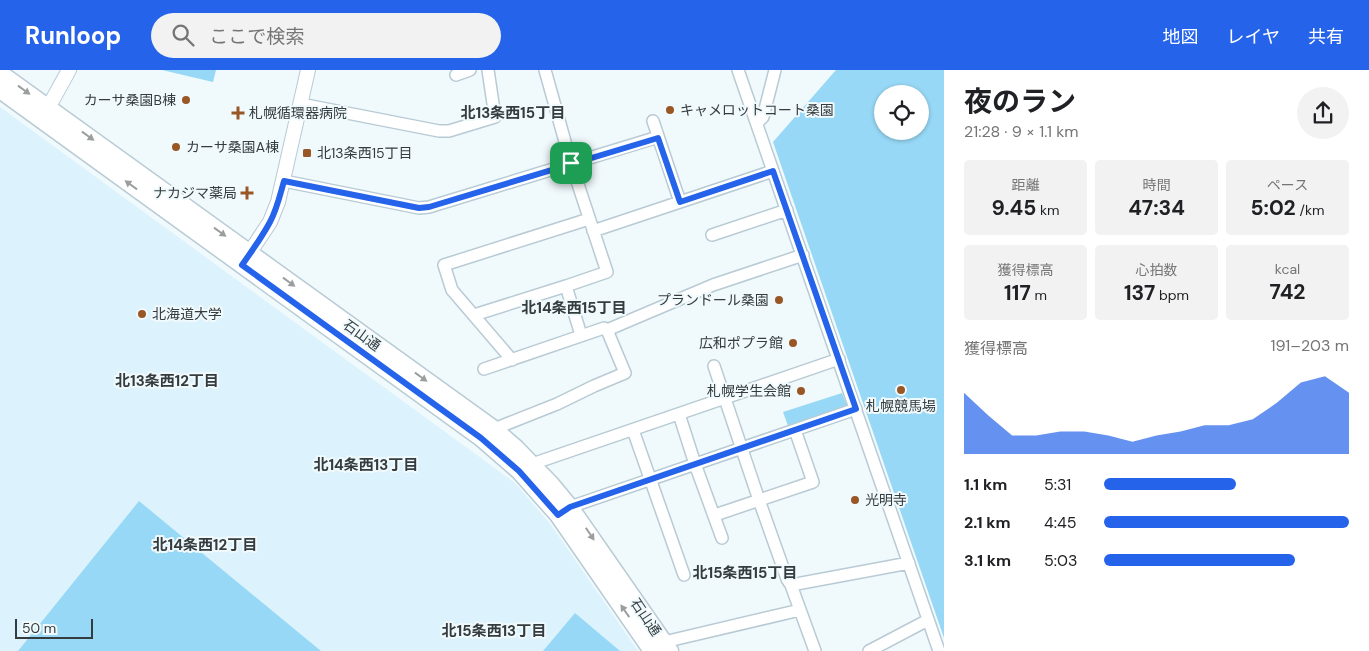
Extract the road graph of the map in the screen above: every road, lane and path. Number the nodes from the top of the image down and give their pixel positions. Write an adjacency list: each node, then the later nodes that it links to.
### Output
1 (69, 70): 12 (street)
2 (308, 70): 11 (street)
3 (470, 70): 9 (street)
4 (488, 70): 11 (street)
5 (545, 70): 16 (street)
6 (738, 70): 14 (street)
7 (775, 70): 14 (street)
8 (0, 73): 12 (main road, 石山通, one-way to 12)
9 (456, 75)
10 (0, 90): 12 (main road, 石山通)
11 (301, 104): 18 (street)
12 (45, 114): 25 (main road, 石山通)
13 (653, 121): 15 (street)
14 (757, 123): 17 (street)
15 (658, 138): 16 (street); 19 (street)
16 (571, 163): 18 (street); 21 (street)
17 (773, 171): 19 (street); 20 (street)
18 (284, 181): 25 (street)
19 (680, 202): 22 (street)
20 (787, 210): 23 (street); 24 (street)
21 (589, 219): 22 (street); 27 (street)
22 (593, 231): 26 (street)
23 (712, 235)
24 (802, 255): 28 (street); 30 (street)
25 (246, 260): 37 (main road, 石山通, one-way to 37); 45 (main road, 石山通)
26 (566, 286): 27 (street); 29 (street)
27 (474, 315): 31 (street)
28 (607, 330): 29 (street); 37 (street)
29 (581, 335): 31 (street)
30 (838, 359): 34 (street); 35 (street)
31 (512, 360): 33 (street)
32 (714, 366): 34 (street)
33 (484, 369)
34 (725, 398): 36 (street); 40 (street)
35 (856, 409): 39 (street); 48 (street)
36 (679, 414): 38 (street); 42 (street)
37 (494, 429): 41 (main road, 石山通)
38 (633, 430): 41 (street); 43 (street)
39 (795, 430): 40 (street); 44 (street)
40 (742, 448): 42 (street); 44 (street)
41 (532, 464): 45 (main road, 石山通)
42 (695, 464): 43 (street); 46 (street)
43 (650, 479): 45 (street); 49 (street)
44 (759, 500): 46 (street); 50 (street)
45 (564, 511): 53 (main road, 石山通)
46 (715, 515): 47 (street)
47 (722, 538)
48 (909, 563): 50 (street); 52 (street)
49 (684, 575)
50 (791, 585): 51 (street)
51 (800, 610): 53 (street); 54 (street)
52 (928, 620): 55 (street); 56 (street)
53 (662, 648)
54 (816, 651)
55 (869, 651)
56 (939, 651)

